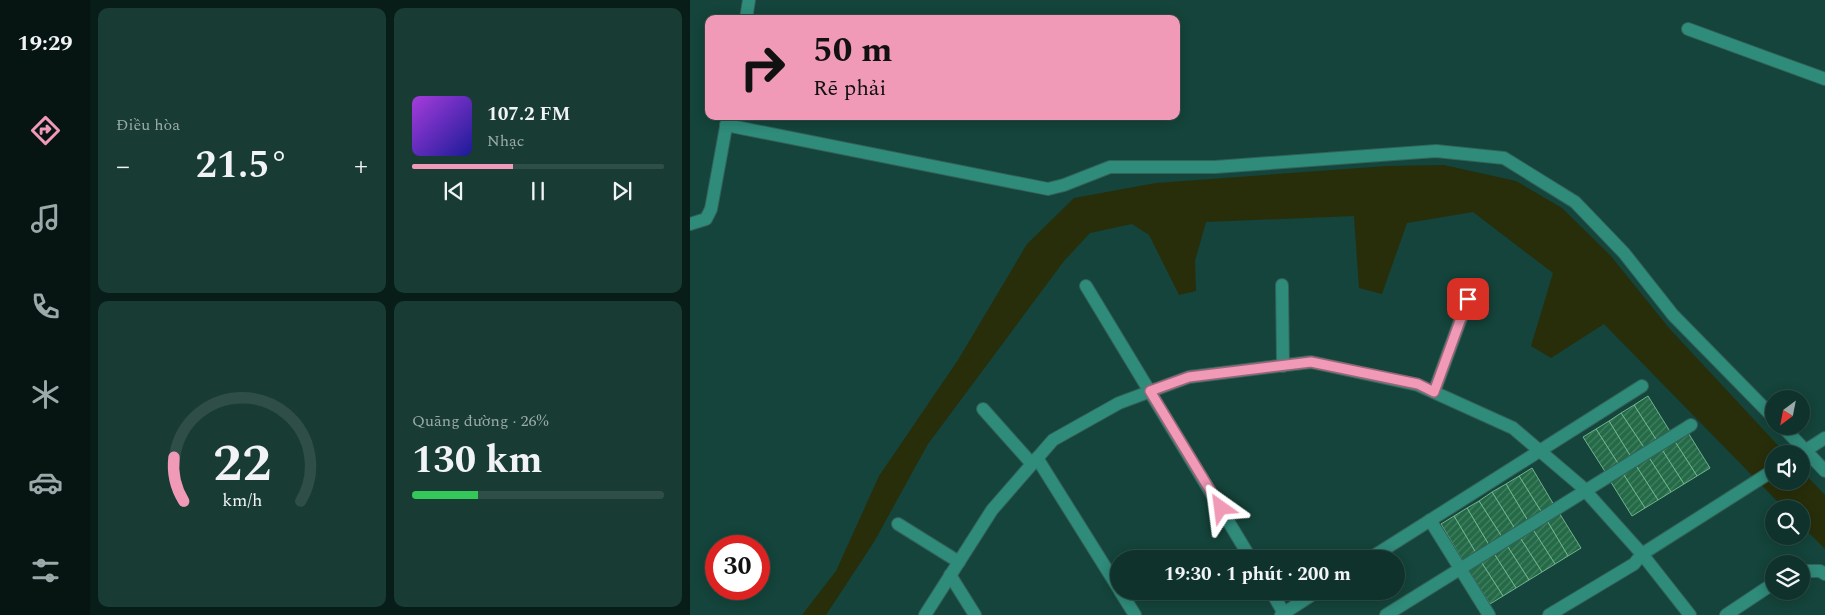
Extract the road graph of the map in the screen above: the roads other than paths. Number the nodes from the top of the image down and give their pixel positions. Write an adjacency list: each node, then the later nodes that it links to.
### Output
1 (749, 0): 2 (street)
2 (747, 15)
3 (1688, 29): 4 (street)
4 (1825, 79)
5 (727, 121): 6 (street); 15 (street)
6 (690, 224)
7 (1282, 285): 10 (street)
8 (1086, 286): 12 (street)
9 (1468, 299): 13 (street)
10 (1283, 366): 12 (street); 13 (street)
11 (1642, 386): 21 (street)
12 (1150, 391): 23 (street); 29 (street)
13 (1434, 392): 21 (street)
14 (984, 409): 23 (street)
15 (1765, 409)
16 (1691, 425): 26 (street)
17 (1789, 435): 19 (street)
18 (1825, 438): 20 (street)
19 (1797, 445)
20 (1810, 447)
21 (1539, 450): 26 (street); 27 (street)
22 (1810, 459): 24 (street)
23 (1035, 461): 32 (street); 36 (street)
24 (1825, 471)
25 (1765, 476): 31 (street)
26 (1585, 491): 31 (street); 33 (street)
27 (1430, 520): 30 (street); 33 (street)
28 (898, 524): 32 (street)
29 (1246, 550)
30 (1383, 550)
31 (1642, 554): 48 (street); 49 (street)
32 (959, 562): 37 (street)
33 (1461, 568): 46 (street); 47 (street)
34 (1810, 571): 35 (street)
35 (1825, 574)
36 (1110, 575)
37 (950, 576): 43 (street); 44 (street)
38 (1765, 589): 50 (street)
39 (1126, 600): 45 (street)
40 (1276, 600): 42 (street)
41 (1304, 600): 42 (street)
42 (1283, 614)
43 (925, 615)
44 (975, 615)
45 (1135, 615)
46 (1386, 615)
47 (1489, 615)
48 (1549, 615)
49 (1690, 615)
50 (1726, 615)

